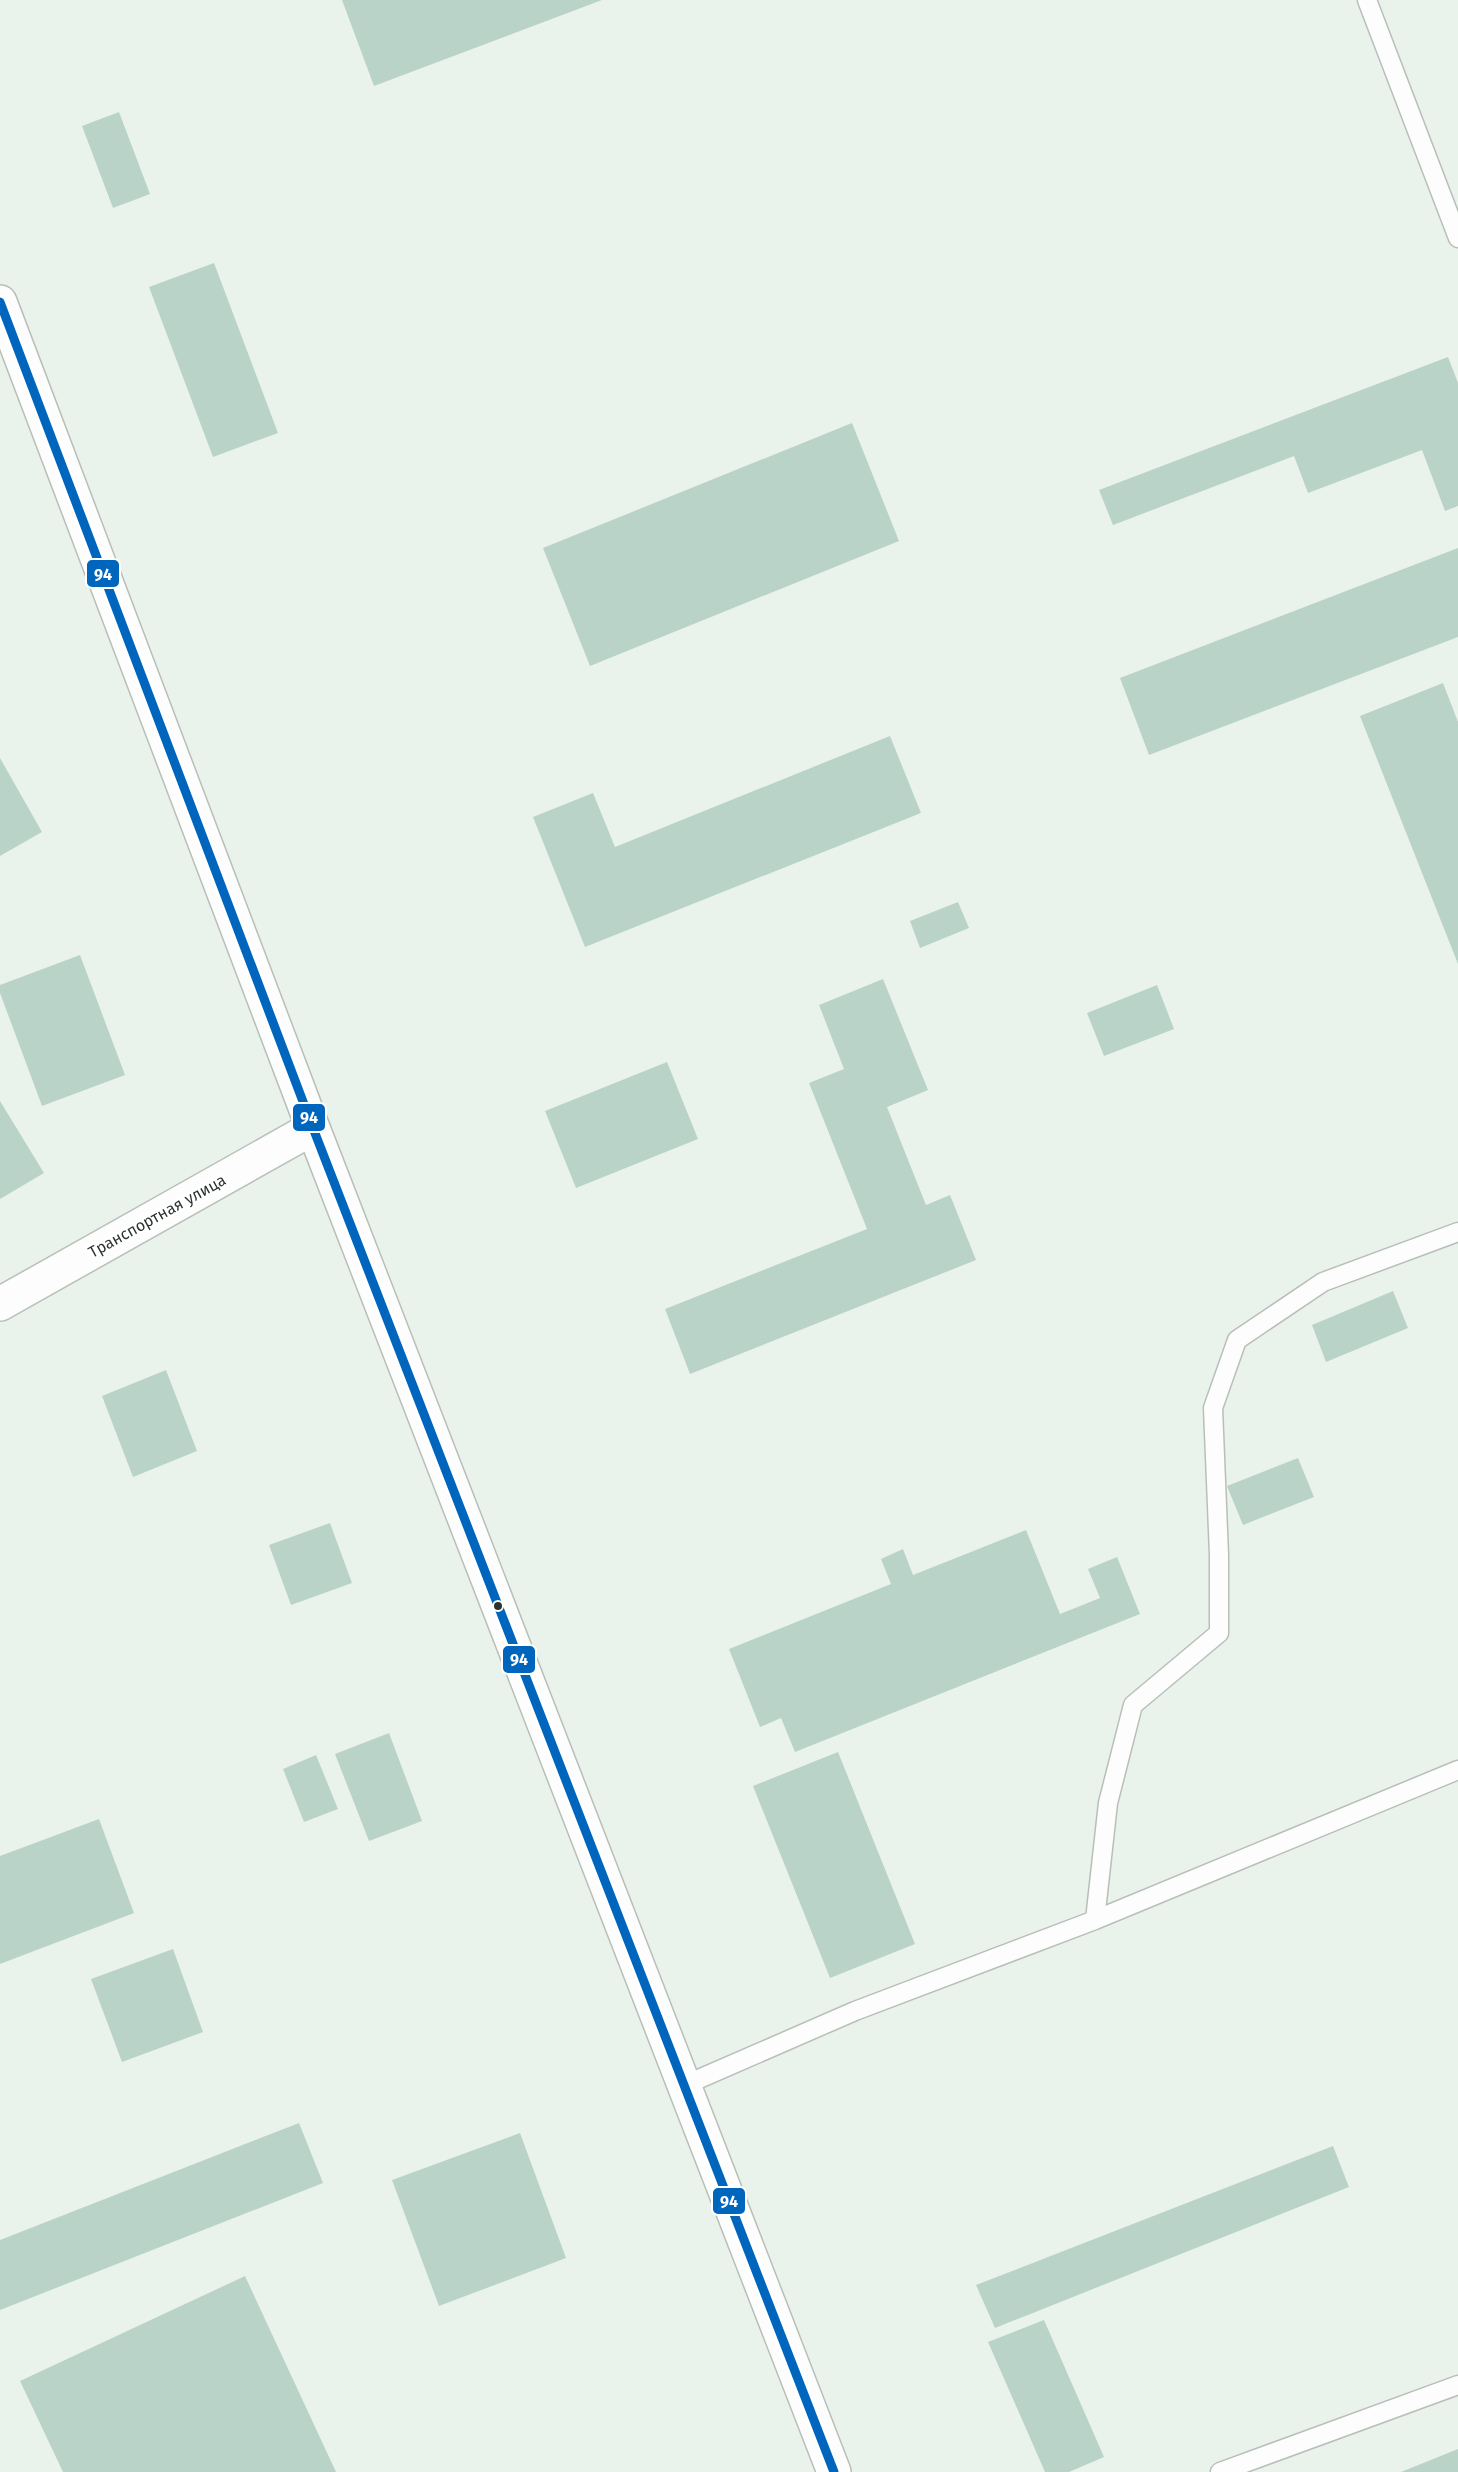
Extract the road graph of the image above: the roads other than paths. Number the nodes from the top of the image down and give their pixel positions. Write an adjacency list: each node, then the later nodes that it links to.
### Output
1 (1367, 0): 2 (lane)
2 (1458, 238)
3 (0, 302): 4 (street)
4 (313, 1128): 6 (street, Транспортная улица); 9 (street)
5 (1458, 1232): 8 (lane)
6 (0, 1304)
7 (1458, 1770): 8 (lane)
8 (1095, 1920): 9 (lane)
9 (684, 2085): 11 (street)
10 (1458, 2385): 12 (lane)
11 (834, 2472)
12 (1220, 2472)

